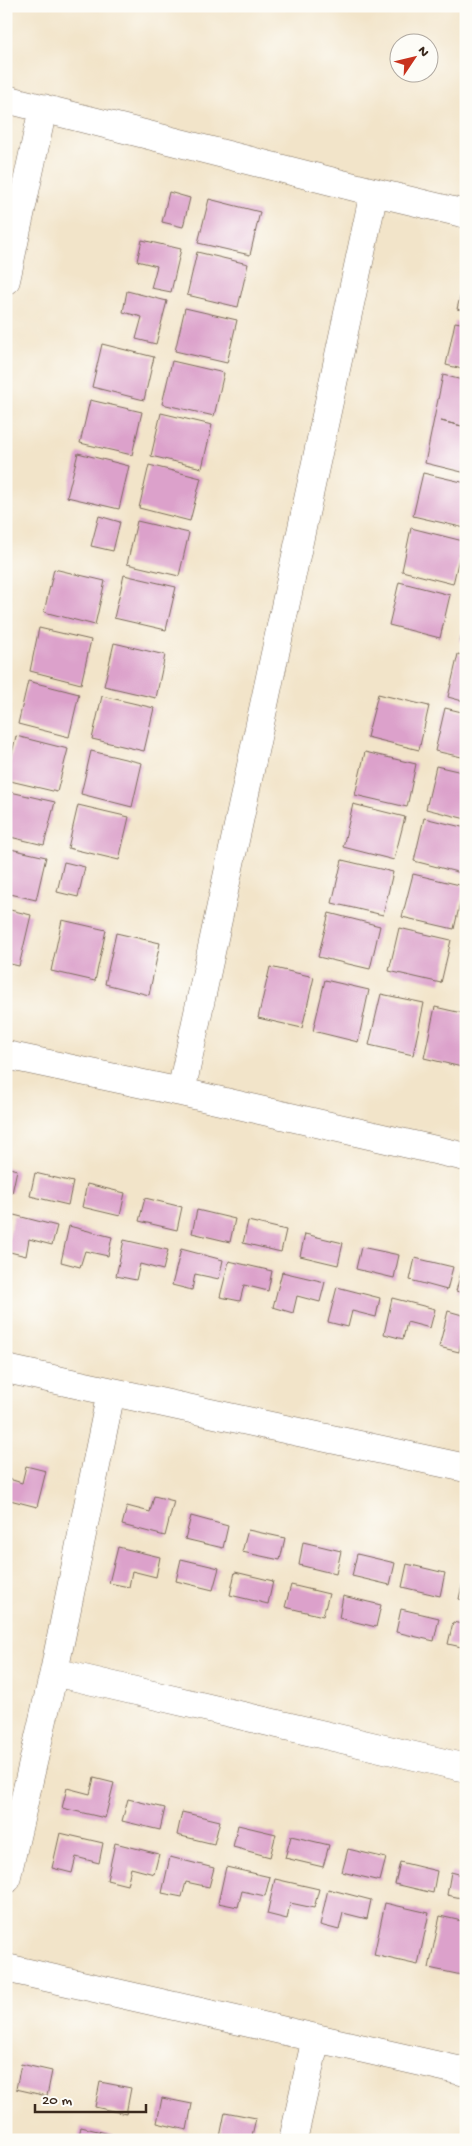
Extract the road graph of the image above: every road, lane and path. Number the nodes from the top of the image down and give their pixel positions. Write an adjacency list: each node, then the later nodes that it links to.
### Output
1 (6, 99): 2 (street)
2 (43, 108): 3 (street); 5 (street)
3 (374, 192): 4 (street); 7 (street)
4 (466, 214)
5 (6, 280)
6 (6, 1055): 7 (street)
7 (181, 1092): 8 (street)
8 (466, 1157)
9 (6, 1369): 10 (street)
10 (111, 1392): 11 (street); 12 (street)
11 (466, 1468)
12 (54, 1672): 13 (street); 14 (street)
13 (466, 1768)
14 (6, 1880)
15 (6, 1968): 16 (street)
16 (316, 2038): 17 (street); 18 (street)
17 (466, 2072)
18 (293, 2140)

